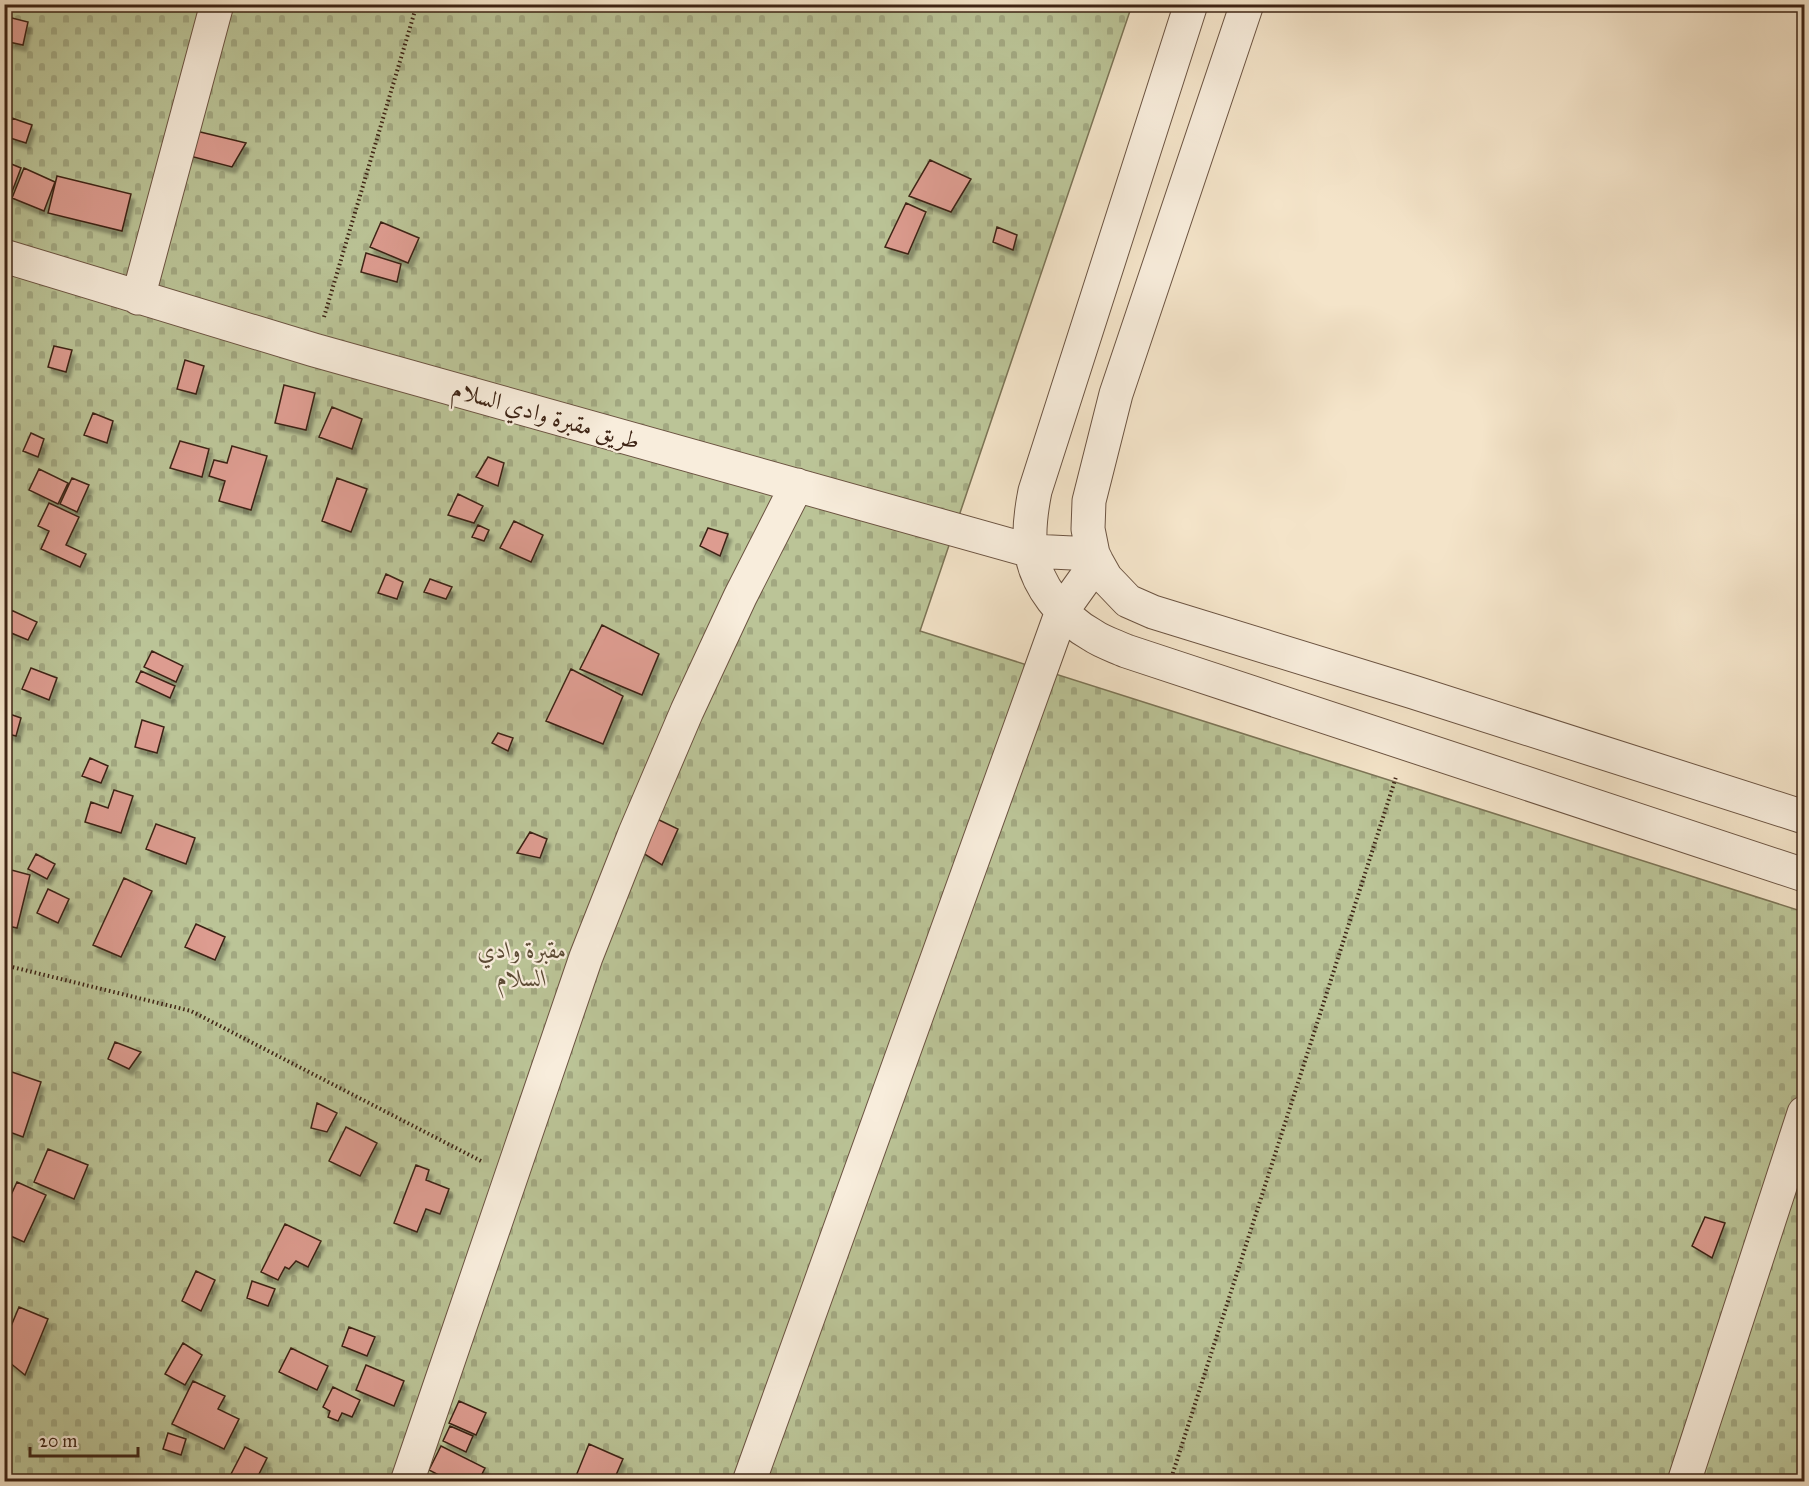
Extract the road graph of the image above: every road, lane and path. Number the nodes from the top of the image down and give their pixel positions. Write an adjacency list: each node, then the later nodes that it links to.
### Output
1 (217, 4): 6 (street)
2 (417, 4): 7 (path)
3 (1191, 4): 9 (street)
4 (1247, 4): 10 (street)
5 (4, 256): 6 (street, طريق مقبرة وادي السلام)
6 (138, 297): 7 (street, طريق مقبرة وادي السلام)
7 (314, 350): 8 (street, طريق مقبرة وادي السلام)
8 (797, 485): 9 (street, طريق مقبرة وادي السلام); 17 (street)
9 (1031, 551): 10 (street, طريق مقبرة وادي السلام); 11 (street)
10 (1095, 558): 11 (street); 13 (street)
11 (1062, 611): 12 (street); 19 (street)
12 (1406, 744): 14 (street); 20 (path)
13 (1804, 817)
14 (1804, 875)
15 (4, 965): 17 (path)
16 (1804, 1113): 21 (street)
17 (511, 1176): 18 (street)
18 (407, 1482)
19 (748, 1482)
20 (1170, 1482)
21 (1684, 1482)

